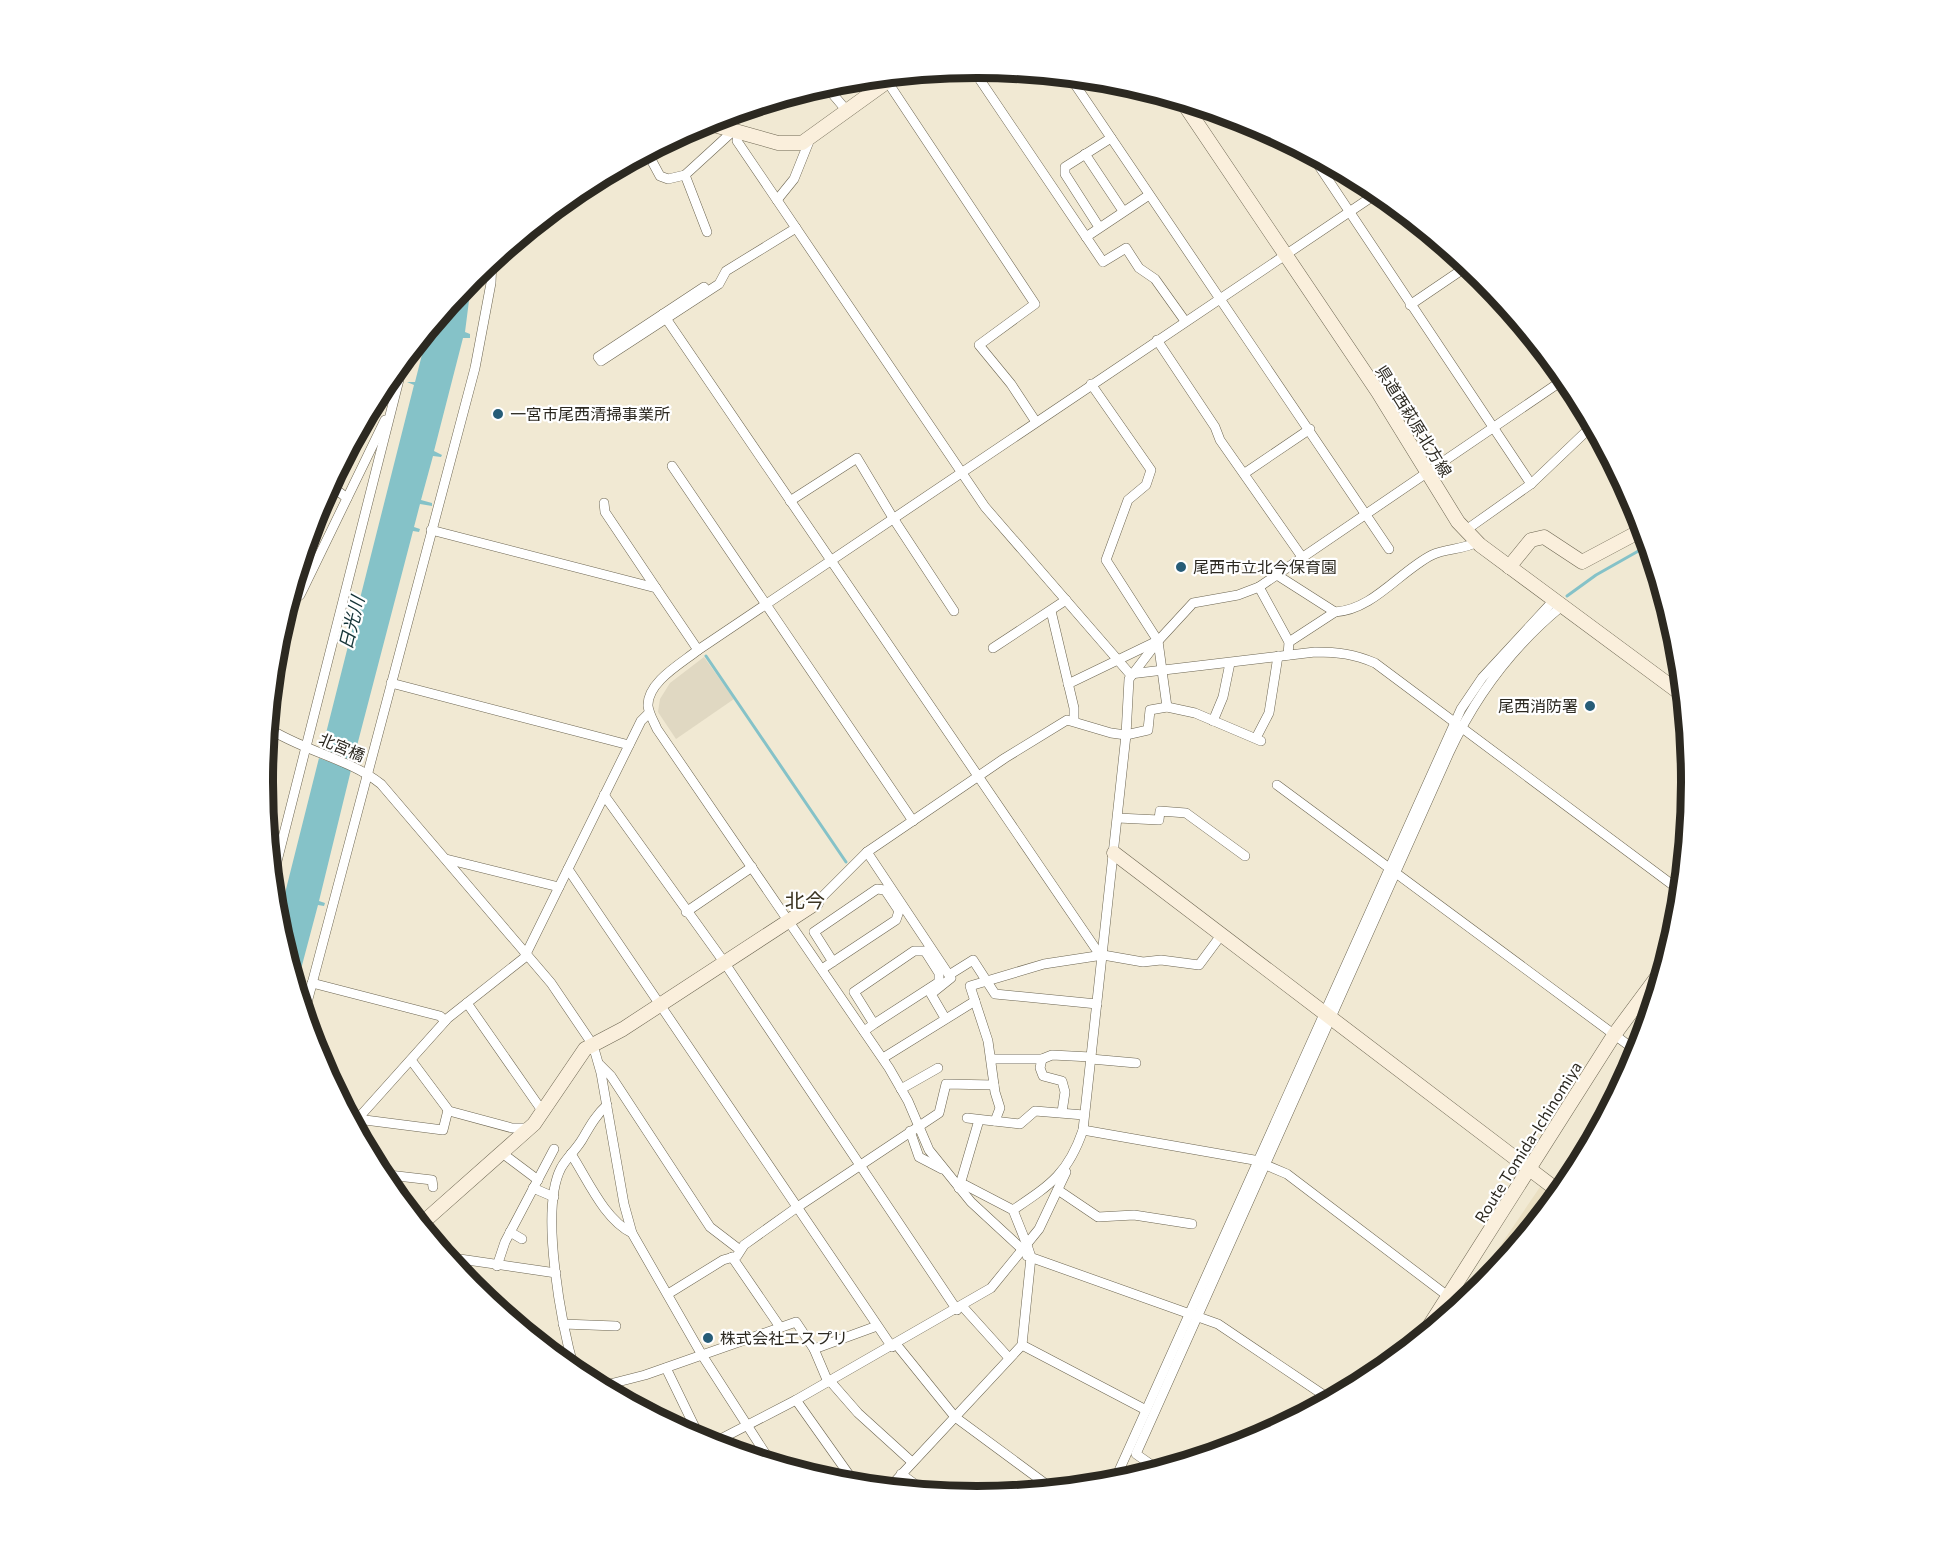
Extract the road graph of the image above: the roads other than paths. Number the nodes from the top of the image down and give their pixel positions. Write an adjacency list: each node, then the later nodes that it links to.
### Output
1 (979, 78): 24 (street)
2 (894, 83): 37 (street)
3 (882, 85): 7 (main road)
4 (1075, 85): 10 (street)
5 (832, 94): 7 (street)
6 (1188, 110): 25 (main road, 県道西萩原北方線)
7 (847, 111): 11 (main road)
8 (719, 128): 9 (main road)
9 (735, 133): 11 (main road); 15 (street); 18 (street)
10 (1111, 138): 12 (street); 16 (street)
11 (810, 139): 18 (street)
12 (1085, 154): 19 (street); 21 (street)
13 (651, 159): 15 (street)
14 (1319, 167): 20 (street)
15 (686, 175): 23 (street)
16 (1149, 195): 19 (street); 28 (street)
17 (1370, 198): 20 (street)
18 (777, 200): 22 (street)
19 (1123, 211): 21 (street)
20 (1350, 212): 25 (street); 29 (street)
21 (1099, 227): 24 (street)
22 (796, 228): 30 (street); 42 (street)
23 (707, 232)
24 (1086, 237): 31 (street)
25 (1286, 255): 28 (street); 43 (main road, 県道西萩原北方線)
26 (1461, 270): 29 (street)
27 (491, 273): 52 (street)
28 (1220, 298): 31 (street); 39 (street)
29 (1410, 305): 38 (street)
30 (664, 317): 30 (street); 48 (street)
31 (1185, 321): 32 (street)
32 (1157, 340): 34 (street); 44 (street)
33 (1557, 383): 38 (street)
34 (1091, 384): 37 (street); 70 (street)
35 (395, 386): 36 (street)
36 (390, 416): 47 (street); 91 (street)
37 (1036, 422): 42 (street)
38 (1494, 427): 43 (street); 45 (street)
39 (1310, 429): 44 (street); 50 (street)
40 (1588, 430): 45 (street)
41 (672, 466): 66 (street)
42 (962, 472): 51 (street); 64 (street)
43 (1427, 472): 50 (street); 53 (main road, 県道西萩原北方線)
44 (1245, 473): 57 (street)
45 (1531, 484): 53 (street)
46 (337, 490): 47 (street)
47 (347, 498): 63 (street)
48 (790, 501): 51 (street); 58 (street)
49 (604, 503): 62 (street)
50 (1365, 515): 56 (street); 57 (street)
51 (892, 518): 58 (street); 67 (street)
52 (431, 530): 62 (street); 80 (street)
53 (1466, 530): 55 (main road, 県道西萩原北方線)
54 (1636, 533): 59 (main road)
55 (1477, 542): 59 (main road, 県道西萩原北方線); 69 (street)
56 (1389, 549)
57 (1302, 557): 60 (street)
58 (831, 560): 66 (street); 93 (street)
59 (1509, 567): 65 (main road, 県道西萩原北方線)
60 (1277, 575): 61 (street); 69 (street)
61 (1259, 587): 70 (street); 71 (street)
62 (656, 588): 73 (street)
63 (299, 592)
64 (1066, 600): 68 (street); 76 (street)
65 (1558, 603): 82 (main road, 県道西萩原北方線); 87 (street)
66 (767, 604): 73 (street); 97 (street)
67 (954, 611)
68 (1051, 611): 72 (street); 81 (street)
69 (1335, 612): 71 (street)
70 (1158, 641): 76 (street); 78 (street); 79 (street)
71 (1289, 642): 74 (street)
72 (993, 648)
73 (698, 650): 84 (street)
74 (1288, 655): 75 (street); 87 (street)
75 (1278, 656): 77 (street); 86 (street)
76 (1120, 661): 79 (street); 81 (street)
77 (1230, 663): 78 (street); 86 (street)
78 (1162, 672): 79 (street); 83 (street)
79 (1130, 674): 89 (street)
80 (391, 683): 90 (street); 92 (street)
81 (1068, 684): 85 (street)
82 (1676, 690)
83 (1167, 707): 86 (street); 89 (street)
84 (649, 713): 90 (street); 103 (street)
85 (1074, 720): 89 (street); 93 (street)
86 (1213, 721)
87 (1458, 725): 105 (street); 107 (street)
88 (275, 732): 91 (street, 北宮橋)
89 (1126, 735): 96 (street)
90 (627, 745): 95 (street); 106 (street)
91 (306, 748): 92 (street, 北宮橋); 101 (street)
92 (367, 774): 102 (street, 北宮橋); 119 (street)
93 (978, 777): 97 (street); 113 (street)
94 (1277, 785): 105 (street)
95 (604, 795): 104 (street); 109 (street)
96 (1118, 818): 99 (street); 100 (street)
97 (913, 821): 98 (street)
98 (867, 852): 108 (street); 117 (street)
99 (1114, 853): 111 (main road); 113 (street)
100 (1245, 856)
101 (278, 859)
102 (446, 859): 106 (street); 112 (street, 北宮橋)
103 (752, 867): 109 (street); 110 (street)
104 (568, 869): 106 (street); 125 (street)
105 (1393, 869): 126 (street); 131 (street)
106 (556, 886): 112 (street)
107 (1674, 886)
108 (816, 903): 110 (main road)
109 (686, 912): 114 (street)
110 (789, 920): 114 (main road); 116 (street)
111 (1222, 934): 113 (street); 126 (main road)
112 (524, 951): 123 (street); 132 (street, 北宮橋)
113 (1101, 955): 118 (street); 124 (street)
114 (724, 962): 125 (main road); 163 (street)
115 (833, 962): 115 (street); 116 (street)
116 (822, 969): 130 (street)
117 (949, 975): 118 (street); 127 (street)
118 (988, 980): 122 (street); 124 (street)
119 (312, 983): 121 (street); 128 (street)
120 (1653, 983): 131 (main road, Route Tomida-Ichinomiya)
121 (307, 1000)
122 (975, 1000): 127 (street); 136 (street)
123 (467, 1003): 128 (street); 146 (street)
124 (1096, 1004): 135 (street)
125 (659, 1005): 132 (main road); 173 (street)
126 (1328, 1014): 162 (street); 164 (main road)
127 (945, 1018): 134 (street)
128 (445, 1021): 138 (street)
129 (874, 1024): 129 (street); 130 (street)
130 (864, 1031): 134 (street)
131 (1614, 1035): 133 (street); 164 (main road, Route Tomida-Ichinomiya)
132 (593, 1045): 140 (street, 北宮橋); 146 (main road)
133 (1630, 1047)
134 (883, 1058): 143 (street)
135 (1091, 1058): 137 (street); 139 (street); 148 (street)
136 (992, 1059): 137 (street); 142 (street)
137 (1042, 1059): 147 (street)
138 (411, 1060): 145 (street); 149 (street)
139 (1136, 1063)
140 (598, 1064): 144 (street, 北宮橋); 180 (street)
141 (938, 1068): 143 (street)
142 (994, 1085): 152 (street); 154 (street)
143 (901, 1089): 154 (street)
144 (607, 1105): 160 (street); 178 (street, 北宮橋)
145 (448, 1110): 153 (street); 155 (street)
146 (543, 1112): 155 (main road)
147 (1062, 1112): 148 (street); 152 (street)
148 (1084, 1115): 156 (street)
149 (358, 1118)
150 (967, 1118): 151 (street)
151 (979, 1120): 152 (street); 170 (street)
152 (995, 1121)
153 (360, 1122)
154 (918, 1125): 157 (street); 165 (street)
155 (529, 1128): 159 (main road)
156 (1083, 1130): 161 (street); 162 (street)
157 (910, 1131): 163 (street); 165 (street)
158 (554, 1149): 167 (street)
159 (502, 1153): 167 (street); 175 (main road)
160 (571, 1154): 172 (street); 178 (street)
161 (1075, 1154): 171 (street); 174 (street)
162 (1261, 1162): 187 (street); 189 (street)
163 (860, 1165): 173 (street); 188 (street)
164 (1530, 1170): 169 (main road); 187 (main road, Route Tomida-Ichinomiya)
165 (945, 1171): 170 (street)
166 (393, 1176): 168 (street)
167 (536, 1184): 172 (street); 177 (street)
168 (433, 1187)
169 (1553, 1187)
170 (958, 1188): 174 (street); 181 (street)
171 (1058, 1190): 176 (street); 181 (street)
172 (554, 1197): 185 (street)
173 (796, 1208): 180 (street); 193 (street)
174 (1013, 1210): 181 (street)
175 (426, 1220)
176 (1192, 1224)
177 (510, 1232): 179 (street); 184 (street)
178 (632, 1233): 186 (street)
179 (522, 1239)
180 (740, 1250): 182 (street)
181 (1025, 1252): 188 (street); 189 (street); 196 (street)
182 (732, 1257): 186 (street); 194 (street)
183 (459, 1259): 184 (street)
184 (497, 1266): 185 (street)
185 (556, 1274): 191 (street)
186 (668, 1294): 199 (street)
187 (1449, 1297): 190 (main road, Route Tomida-Ichinomiya)
188 (960, 1308): 195 (street); 200 (street)
189 (1193, 1315): 204 (street); 206 (street); 213 (street)
190 (1436, 1317)
191 (563, 1323): 192 (street); 198 (street)
192 (616, 1326)
193 (878, 1326): 195 (street); 197 (street)
194 (780, 1327): 197 (street); 199 (street)
195 (894, 1345): 202 (street); 207 (street)
196 (1022, 1345): 200 (street); 206 (street)
197 (814, 1349): 202 (street)
198 (569, 1355)
199 (702, 1355): 201 (street); 208 (street)
200 (1009, 1358): 207 (street)
201 (666, 1368): 203 (street); 209 (street)
202 (829, 1382): 205 (street); 212 (street)
203 (610, 1384)
204 (1325, 1396)
205 (796, 1400): 208 (street); 216 (street)
206 (1146, 1410): 214 (street)
207 (956, 1417): 212 (street); 218 (street)
208 (745, 1425): 210 (street); 211 (street)
209 (695, 1427)
210 (720, 1438)
211 (765, 1454)
212 (912, 1462): 215 (street)
213 (1151, 1465)
214 (1118, 1472)
215 (901, 1474): 217 (street); 219 (street)
216 (849, 1475)
217 (894, 1482)
218 (1045, 1483)
219 (915, 1484)

